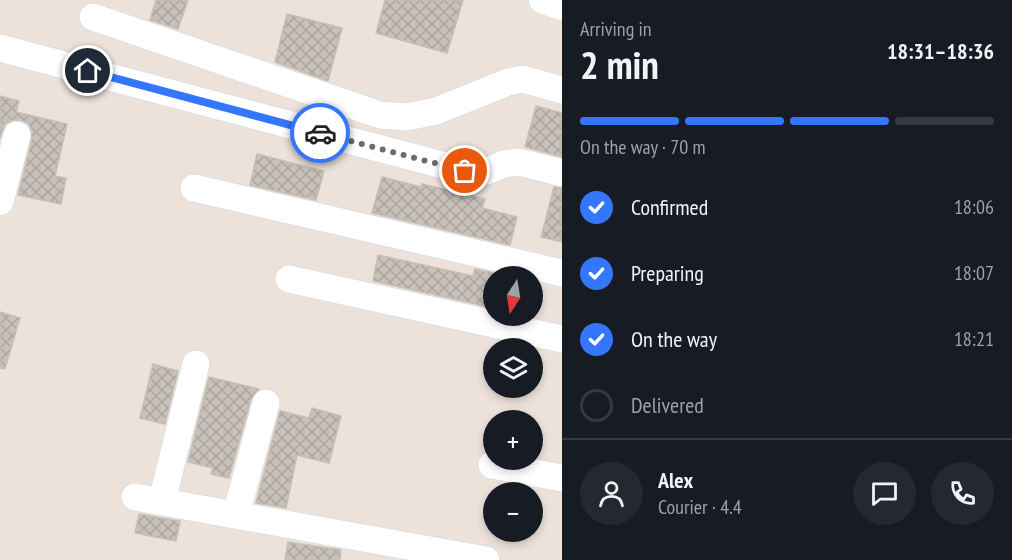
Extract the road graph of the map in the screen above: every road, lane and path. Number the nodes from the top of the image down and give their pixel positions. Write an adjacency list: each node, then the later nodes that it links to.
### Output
1 (542, 0): 2 (street)
2 (562, 7)
3 (93, 17): 5 (street)
4 (0, 48): 7 (street)
5 (562, 90)
6 (17, 135): 9 (street)
7 (562, 173)
8 (194, 188): 10 (street)
9 (0, 202)
10 (562, 273)
11 (289, 279): 12 (street)
12 (562, 339)
13 (196, 364): 18 (street)
14 (266, 403): 19 (street)
15 (519, 470): 16 (street)
16 (562, 478)
17 (135, 497): 18 (street)
18 (162, 501): 19 (street)
19 (236, 515): 20 (street)
20 (486, 560)

